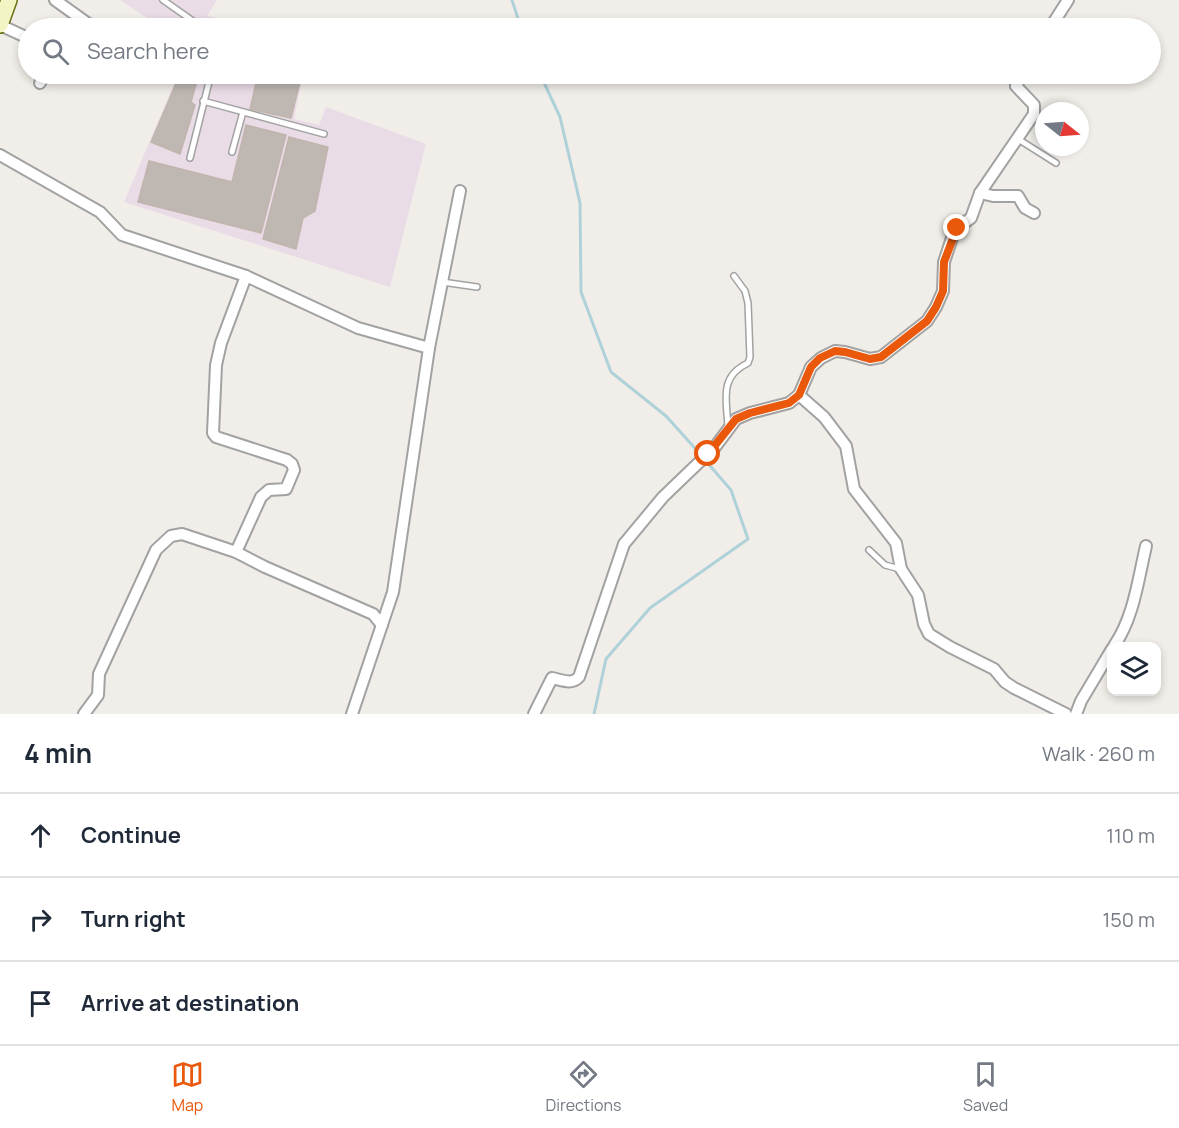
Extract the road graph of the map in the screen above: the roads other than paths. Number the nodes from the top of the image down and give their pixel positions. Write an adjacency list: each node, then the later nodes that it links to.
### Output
1 (9, 0): 8 (main road)
2 (54, 0): 5 (street)
3 (163, 0): 6 (lane)
4 (1068, 0): 7 (street)
5 (80, 18)
6 (189, 18)
7 (1056, 18)
8 (0, 25): 9 (street)
9 (18, 33)
10 (208, 84): 12 (lane)
11 (1017, 84): 15 (street)
12 (203, 101): 13 (lane); 18 (lane)
13 (243, 112): 14 (lane); 16 (lane)
14 (324, 134)
15 (1018, 139): 19 (lane); 21 (street)
16 (232, 152)
17 (0, 155): 23 (street)
18 (190, 158)
19 (1056, 163)
20 (460, 191): 25 (street)
21 (980, 193): 22 (street); 28 (street)
22 (1034, 213)
23 (246, 276): 27 (street); 32 (street)
24 (734, 276): 29 (lane)
25 (442, 282): 26 (lane); 27 (street)
26 (477, 287)
27 (429, 348): 34 (street)
28 (799, 395): 29 (street); 33 (street)
29 (728, 431): 39 (street)
30 (1146, 546): 35 (street)
31 (869, 550): 33 (lane)
32 (236, 552): 34 (street); 37 (street)
33 (901, 569): 40 (street)
34 (382, 625): 38 (street)
35 (1116, 642)
36 (1107, 657): 41 (street)
37 (84, 714)
38 (352, 714)
39 (534, 714)
40 (1066, 714)
41 (1076, 714)

